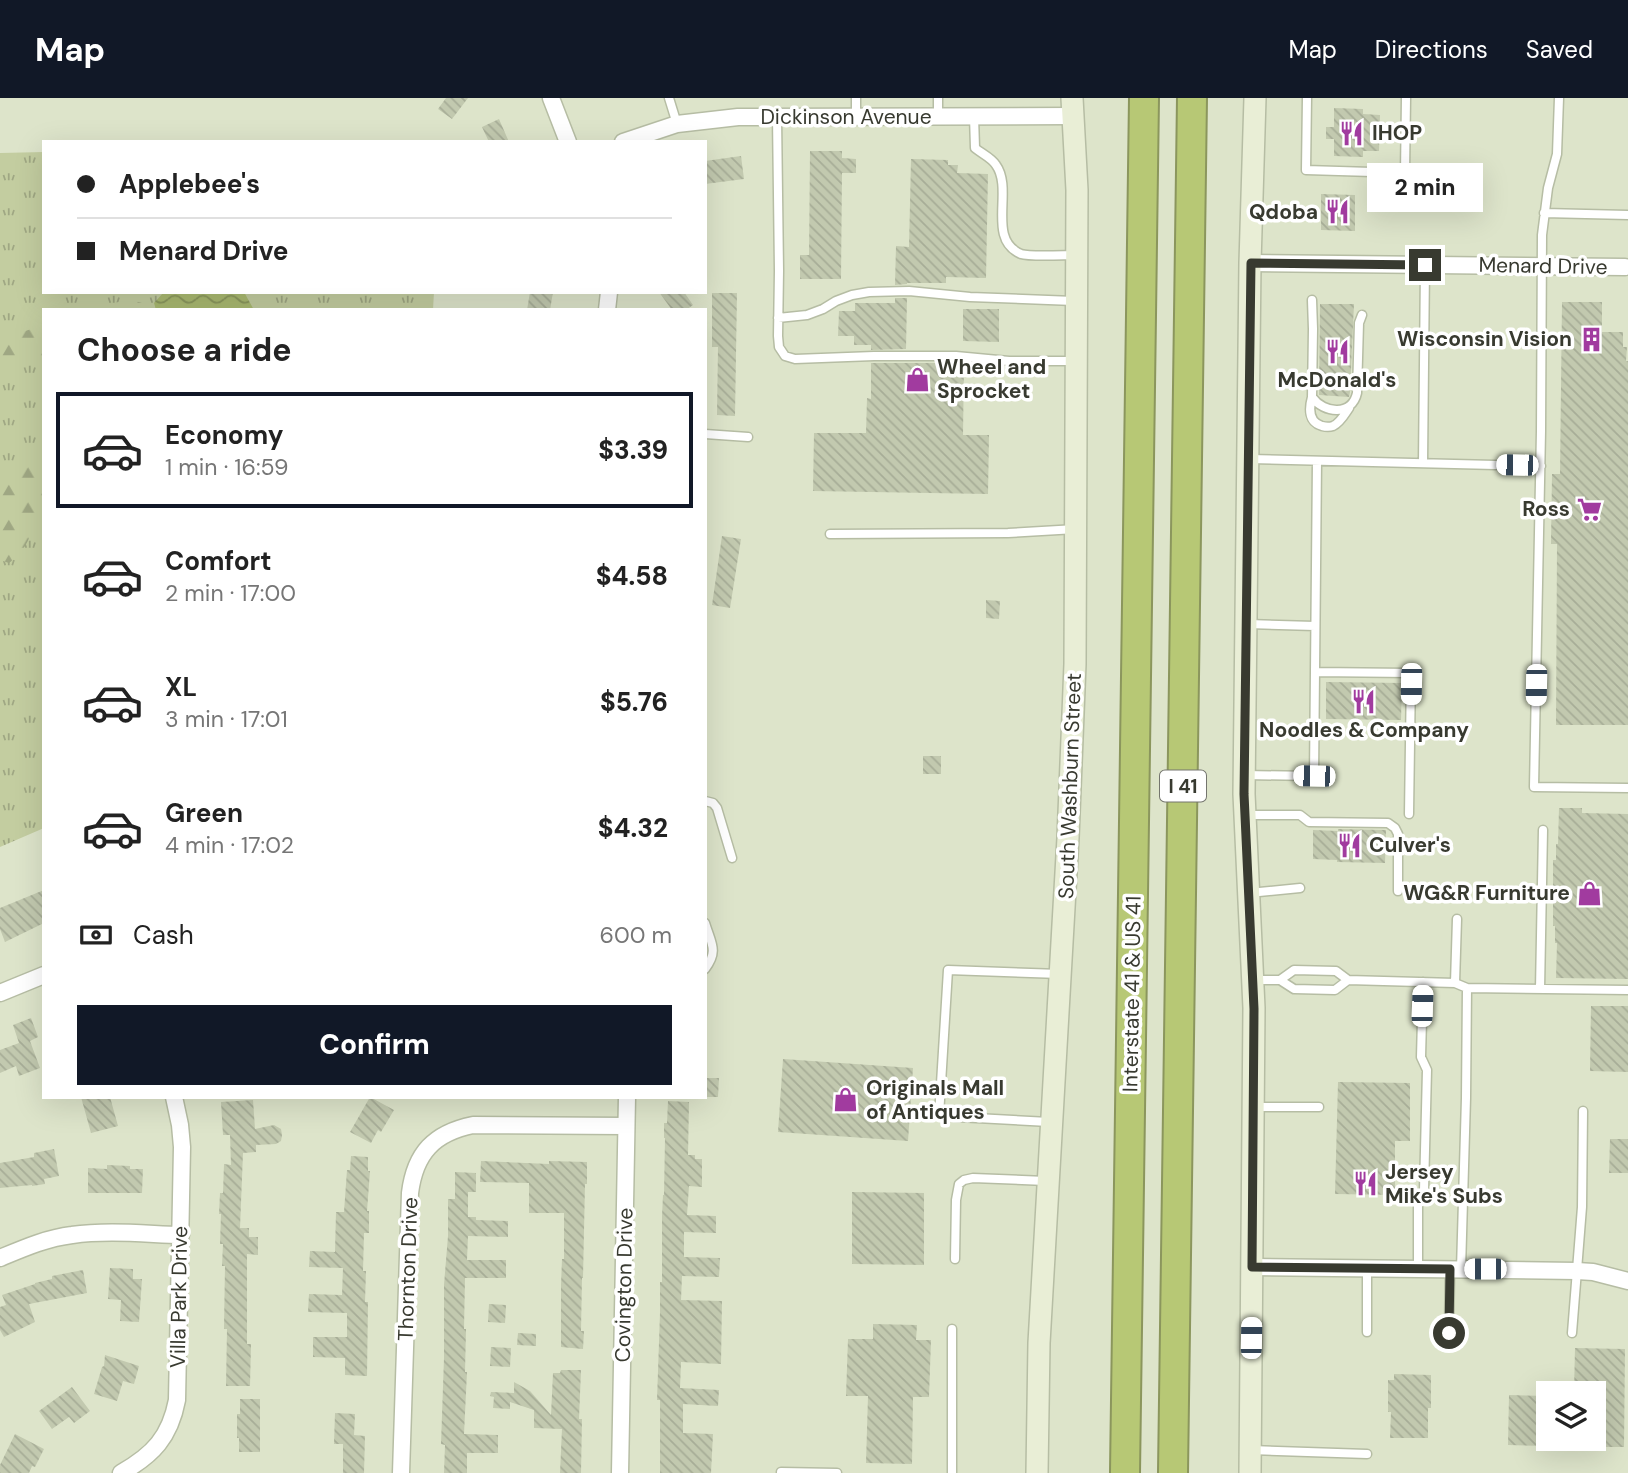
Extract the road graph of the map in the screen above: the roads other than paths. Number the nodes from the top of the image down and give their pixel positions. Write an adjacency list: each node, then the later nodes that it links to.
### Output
1 (551, 98): 17 (street)
2 (668, 98): 16 (lane)
3 (856, 98): 15 (lane)
4 (937, 98): 12 (lane)
5 (1192, 98): 99 (highway, I 41)
6 (1255, 98): 22 (street)
7 (1307, 98): 8 (lane)
8 (1406, 98)
9 (1559, 98): 19 (lane)
10 (1143, 102): 98 (highway, Interstate 41 & US 41 / I 41)
11 (1073, 107): 13 (street, Dickinson Avenue); 21 (street, South Washburn Street)
12 (937, 116): 13 (street, Dickinson Avenue); 15 (street, Dickinson Avenue)
13 (974, 116): 21 (lane)
14 (777, 117): 15 (street, Dickinson Avenue); 16 (street, Dickinson Avenue); 29 (lane)
15 (856, 117)
16 (677, 124): 18 (street, Dickinson Avenue)
17 (567, 140)
18 (629, 140)
19 (1544, 213): 20 (lane); 24 (lane)
20 (1628, 215)
21 (1077, 255): 27 (street, South Washburn Street)
22 (1251, 263): 23 (street, Menard Drive); 35 (street)
23 (1425, 265): 24 (street, Menard Drive); 37 (lane)
24 (1542, 266): 25 (street, Menard Drive); 38 (lane)
25 (1627, 269)
26 (1312, 300): 31 (lane)
27 (1077, 302): 29 (lane); 30 (street, South Washburn Street)
28 (1362, 315): 32 (lane)
29 (778, 318): 30 (lane)
30 (1076, 361): 39 (street, South Washburn Street)
31 (1312, 397): 32 (lane); 32 (lane)
32 (1350, 407)
33 (707, 434): 34 (lane)
34 (748, 436)
35 (1249, 459): 36 (lane); 41 (street)
36 (1317, 461): 37 (lane); 42 (lane)
37 (1423, 463): 38 (lane)
38 (1541, 466): 45 (lane)
39 (1076, 529): 40 (lane); 57 (street, South Washburn Street)
40 (830, 534)
41 (1247, 624): 42 (lane); 44 (street)
42 (1315, 626): 43 (lane)
43 (1315, 672): 44 (lane); 47 (lane)
44 (1244, 775): 48 (street)
45 (1628, 788)
46 (707, 802): 50 (lane)
47 (1409, 814)
48 (1245, 815): 52 (lane); 53 (street)
49 (1543, 830): 65 (lane)
50 (732, 858)
51 (1300, 888): 53 (lane)
52 (1398, 891)
53 (1249, 893): 59 (street)
54 (1457, 919): 63 (lane)
55 (707, 930): 56 (lane)
56 (707, 966)
57 (1060, 974): 73 (street, South Washburn Street); 73 (lane)
58 (42, 976): 67 (street)
59 (1253, 980): 60 (lane); 70 (street)
60 (1280, 980): 61 (lane); 61 (lane)
61 (1348, 980): 62 (lane)
62 (1423, 982): 63 (lane); 81 (lane)
63 (1455, 983): 64 (lane)
64 (1467, 988): 65 (lane); 82 (lane)
65 (1540, 989): 66 (lane)
66 (1628, 990)
67 (0, 993)
68 (174, 1099): 76 (street, Villa Park Drive)
69 (627, 1099): 74 (street, Covington Drive)
70 (1254, 1107): 71 (lane); 79 (street)
71 (1319, 1107)
72 (1583, 1111): 83 (lane)
73 (1052, 1122): 75 (street, South Washburn Street)
74 (626, 1126): 93 (street, Thornton Drive); 94 (street, Covington Drive)
75 (1049, 1181): 78 (lane); 97 (street, South Washburn Street)
76 (181, 1235): 77 (street); 92 (street, Villa Park Drive)
77 (0, 1258)
78 (955, 1259)
79 (1252, 1267): 80 (street); 89 (street)
80 (1367, 1268): 81 (street); 86 (lane)
81 (1418, 1269): 82 (street)
82 (1456, 1269): 83 (street); 87 (lane)
83 (1577, 1271): 84 (street); 88 (lane)
84 (1628, 1281)
85 (952, 1329): 96 (lane)
86 (1367, 1332)
87 (1449, 1333)
88 (1572, 1333)
89 (1250, 1450): 90 (lane); 100 (street)
90 (1367, 1454)
91 (781, 1472): 95 (lane)
92 (121, 1473)
93 (401, 1473)
94 (620, 1473)
95 (837, 1473)
96 (952, 1473)
97 (1037, 1473)
98 (1125, 1473)
99 (1173, 1473)
100 (1250, 1473)

